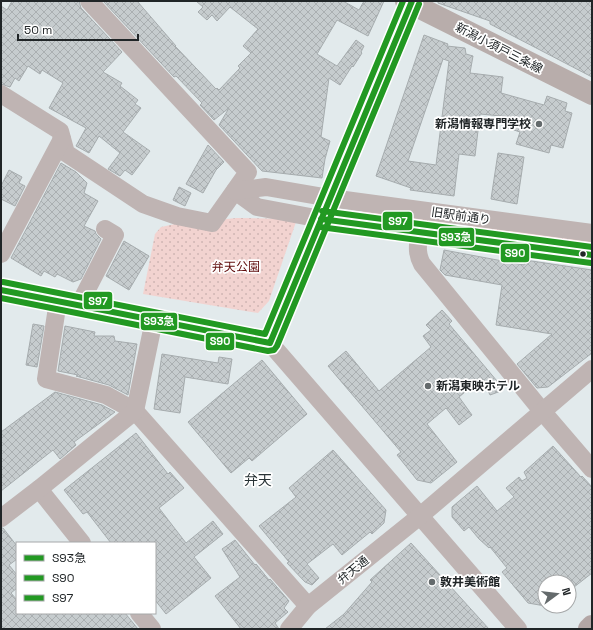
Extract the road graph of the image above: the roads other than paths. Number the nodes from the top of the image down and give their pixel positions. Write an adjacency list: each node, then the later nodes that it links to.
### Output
1 (90, 1): 6 (street)
2 (410, 2): 4 (main road, 新潟小須戸三条線); 7 (street)
3 (1, 94): 5 (street)
4 (592, 94)
5 (62, 139): 6 (street); 12 (street)
6 (234, 191): 7 (street, 旧駅前通り); 8 (street)
7 (330, 198): 8 (street); 11 (street, 旧駅前通り)
8 (322, 219): 10 (street); 18 (street)
9 (105, 229): 16 (street)
10 (419, 232): 13 (street); 20 (street)
11 (592, 233)
12 (1, 254)
13 (592, 255)
14 (1, 290): 15 (street)
15 (58, 301): 16 (street); 21 (street)
16 (79, 305): 17 (street)
17 (154, 320): 18 (street); 21 (street)
18 (270, 343): 24 (street)
19 (592, 368): 20 (street, 弁天通)
20 (542, 411): 22 (street); 24 (street, 弁天通)
21 (135, 412): 23 (street); 27 (street)
22 (592, 469)
23 (39, 489): 25 (street); 26 (street)
24 (420, 516): 27 (street, 弁天通); 32 (street)
25 (1, 518)
26 (81, 542)
27 (308, 606): 31 (street, 弁天通)
28 (140, 614): 30 (street)
29 (592, 626): 33 (highway)
30 (152, 629)
31 (289, 629)
32 (518, 629)
33 (589, 629)

